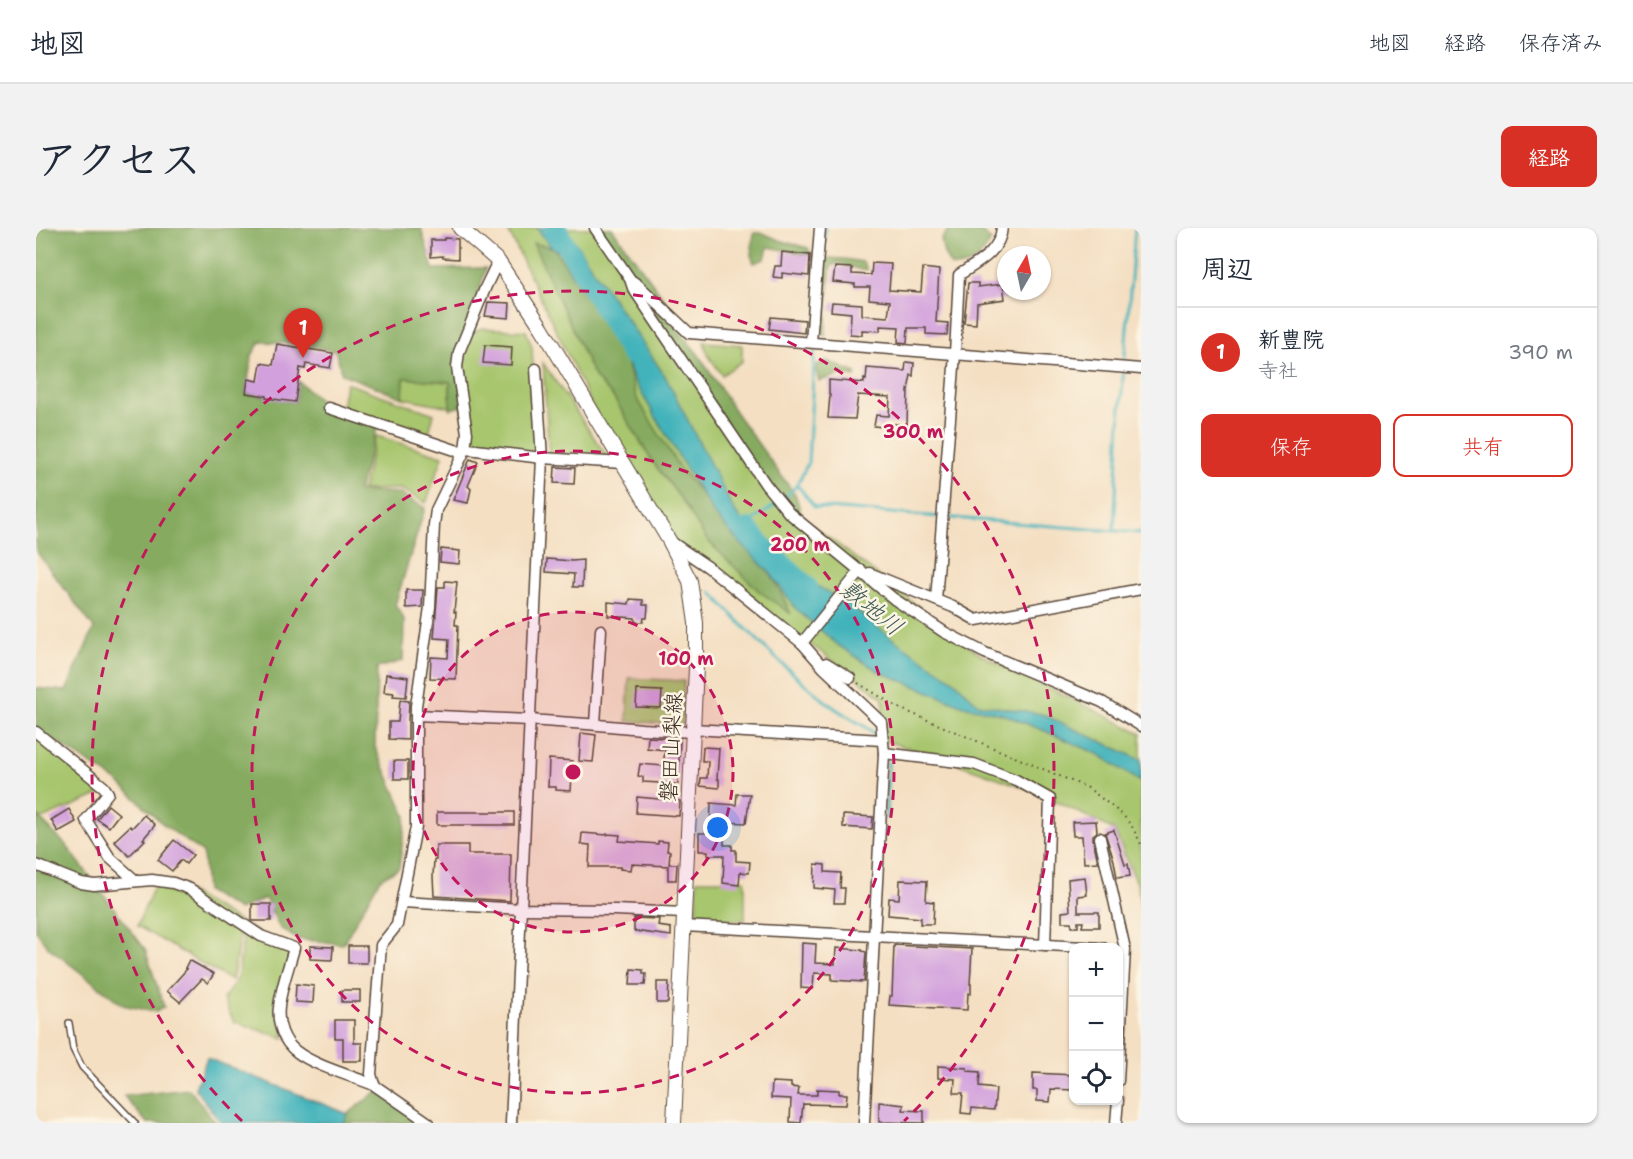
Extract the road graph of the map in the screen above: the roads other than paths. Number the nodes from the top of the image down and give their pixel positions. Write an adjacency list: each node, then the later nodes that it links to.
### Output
1 (460, 228): 5 (main road, 磐田山梨線)
2 (595, 228): 6 (street)
3 (820, 228): 7 (street)
4 (1002, 228): 8 (street)
5 (498, 261): 12 (street); 14 (main road, 磐田山梨線)
6 (630, 279): 7 (street); 16 (street)
7 (810, 342): 8 (street)
8 (955, 354): 10 (street); 18 (street)
9 (536, 369): 13 (street)
10 (1141, 369)
11 (329, 408): 12 (street)
12 (465, 450): 13 (street); 23 (street)
13 (542, 458): 14 (street); 24 (street)
14 (623, 463): 15 (main road, 磐田山梨線)
15 (670, 542): 20 (street); 27 (main road, 磐田山梨線)
16 (858, 573): 18 (street); 20 (street); 26 (street)
17 (1141, 589): 18 (street)
18 (936, 600)
19 (601, 630): 25 (street)
20 (804, 641): 21 (street)
21 (810, 653): 22 (street); 29 (street)
22 (850, 678)
23 (416, 716): 24 (street); 34 (street)
24 (529, 720): 25 (street); 35 (street)
25 (595, 724): 27 (street)
26 (1141, 726)
27 (692, 730): 29 (street); 36 (main road, 磐田山梨線)
28 (36, 732): 33 (street)
29 (882, 740): 30 (street)
30 (884, 753): 37 (street); 39 (street)
31 (1100, 838): 38 (street)
32 (36, 865): 33 (street)
33 (136, 881): 44 (street)
34 (402, 902): 35 (street); 44 (street)
35 (521, 909): 36 (street); 48 (street)
36 (683, 920): 37 (street); 49 (main road, 磐田山梨線)
37 (874, 936): 39 (street); 50 (street)
38 (1121, 943)
39 (1044, 945): 40 (street)
40 (1069, 946)
41 (1121, 997): 43 (street)
42 (69, 1023): 46 (lane)
43 (1120, 1051)
44 (374, 1085): 47 (street)
45 (1118, 1105): 51 (street)
46 (135, 1123)
47 (429, 1123)
48 (511, 1123)
49 (674, 1123)
50 (864, 1123)
51 (1116, 1123)

